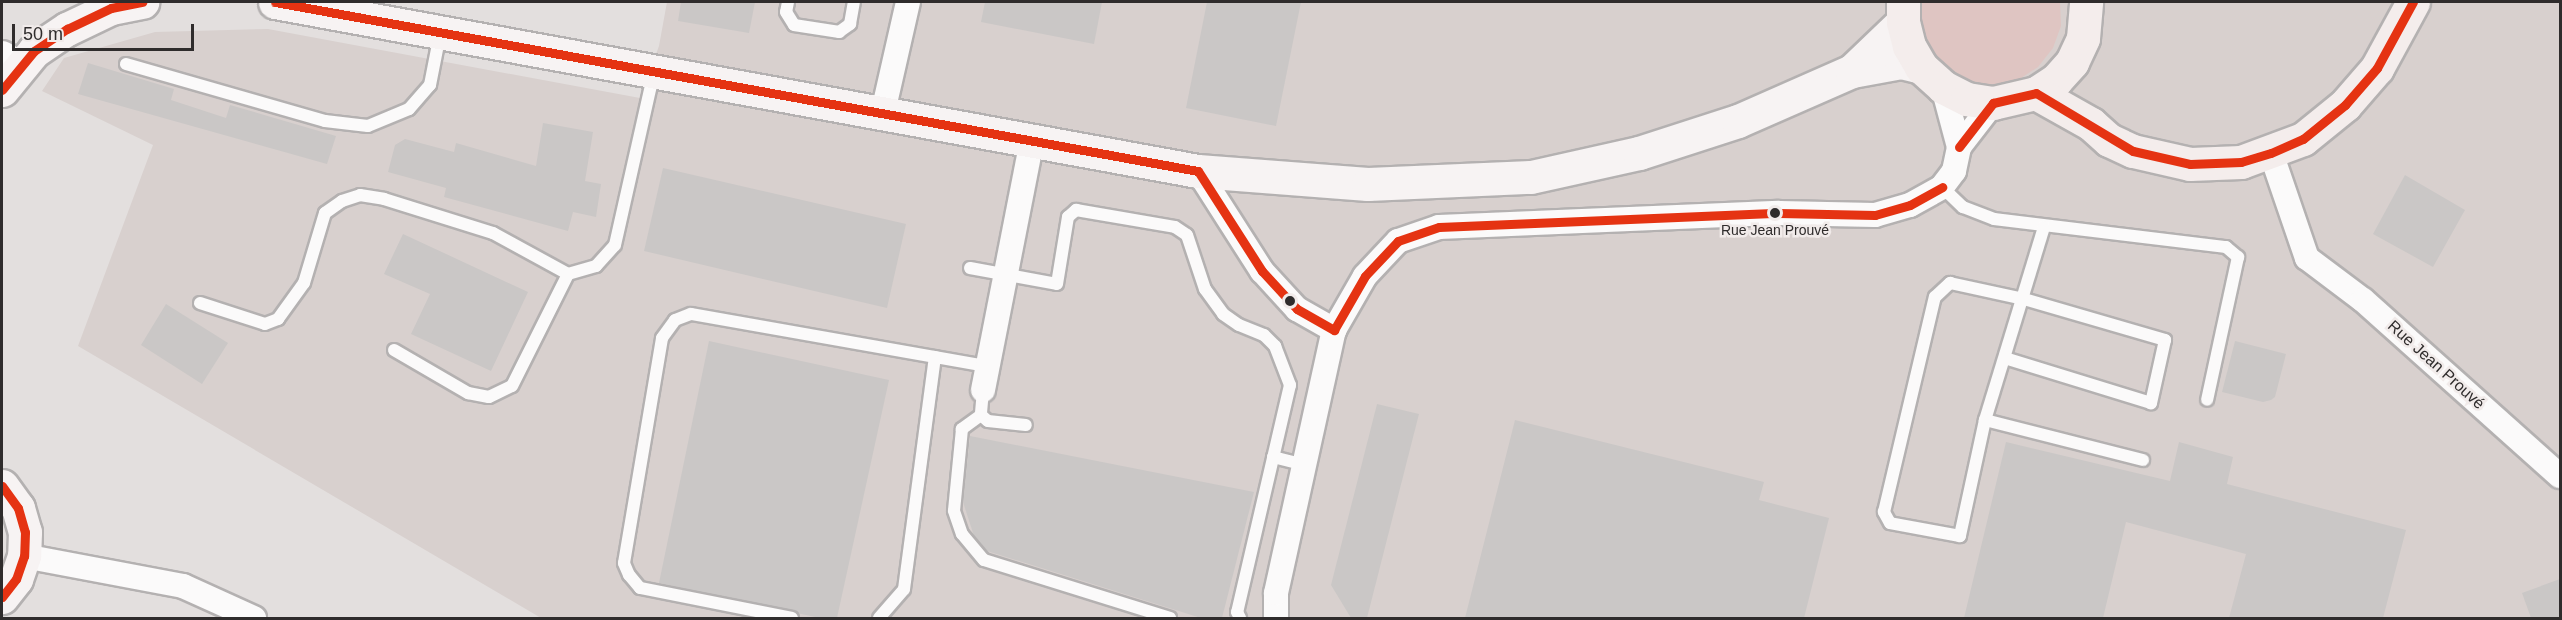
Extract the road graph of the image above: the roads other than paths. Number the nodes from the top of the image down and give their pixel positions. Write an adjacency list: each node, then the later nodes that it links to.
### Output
1 (141, 2): 13 (main road)
2 (274, 2): 9 (main road)
3 (788, 2): 4 (lane)
4 (854, 2)
5 (908, 2): 18 (street)
6 (2086, 2): 10 (main road)
7 (2413, 2): 22 (main road)
8 (1903, 12): 14 (main road); 15 (main road)
9 (441, 30): 11 (lane); 12 (main road)
10 (2072, 62): 16 (main road); 19 (main road)
11 (126, 64)
12 (655, 70): 18 (main road); 27 (lane)
13 (7, 71)
14 (1852, 72): 15 (main road); 23 (main road)
15 (1932, 77): 17 (main road); 21 (street)
16 (2036, 93): 17 (main road); 19 (main road)
17 (1993, 103): 21 (street)
18 (883, 112): 20 (main road)
19 (2091, 124): 22 (main road)
20 (1032, 140): 23 (main road); 28 (street)
21 (1959, 147): 24 (street)
22 (2271, 153): 44 (street, Rue Jean Prouvé)
23 (1198, 171): 31 (street)
24 (1942, 187): 25 (lane); 31 (street)
25 (2044, 227): 29 (lane); 37 (lane)
26 (970, 268): 28 (lane)
27 (568, 274): 30 (lane); 32 (lane)
28 (1005, 274): 35 (street); 41 (lane)
29 (2024, 299): 34 (lane); 34 (lane); 39 (lane)
30 (200, 303)
31 (1334, 330): 43 (street)
32 (394, 350)
33 (935, 357): 35 (lane); 49 (lane); 50 (lane)
34 (2005, 358): 39 (lane)
35 (986, 366): 36 (street)
36 (983, 390): 38 (lane)
37 (2207, 400)
38 (981, 415): 40 (lane); 51 (lane)
39 (1985, 420): 42 (lane)
40 (1026, 425)
41 (1273, 457): 43 (lane); 52 (lane)
42 (2143, 460)
43 (1304, 465): 53 (street)
44 (2560, 476)
45 (2, 486): 46 (main road)
46 (24, 556): 47 (main road); 48 (street)
47 (2, 597)
48 (254, 618)
49 (792, 618)
50 (879, 618)
51 (1170, 618)
52 (1240, 618)
53 (1276, 618)

